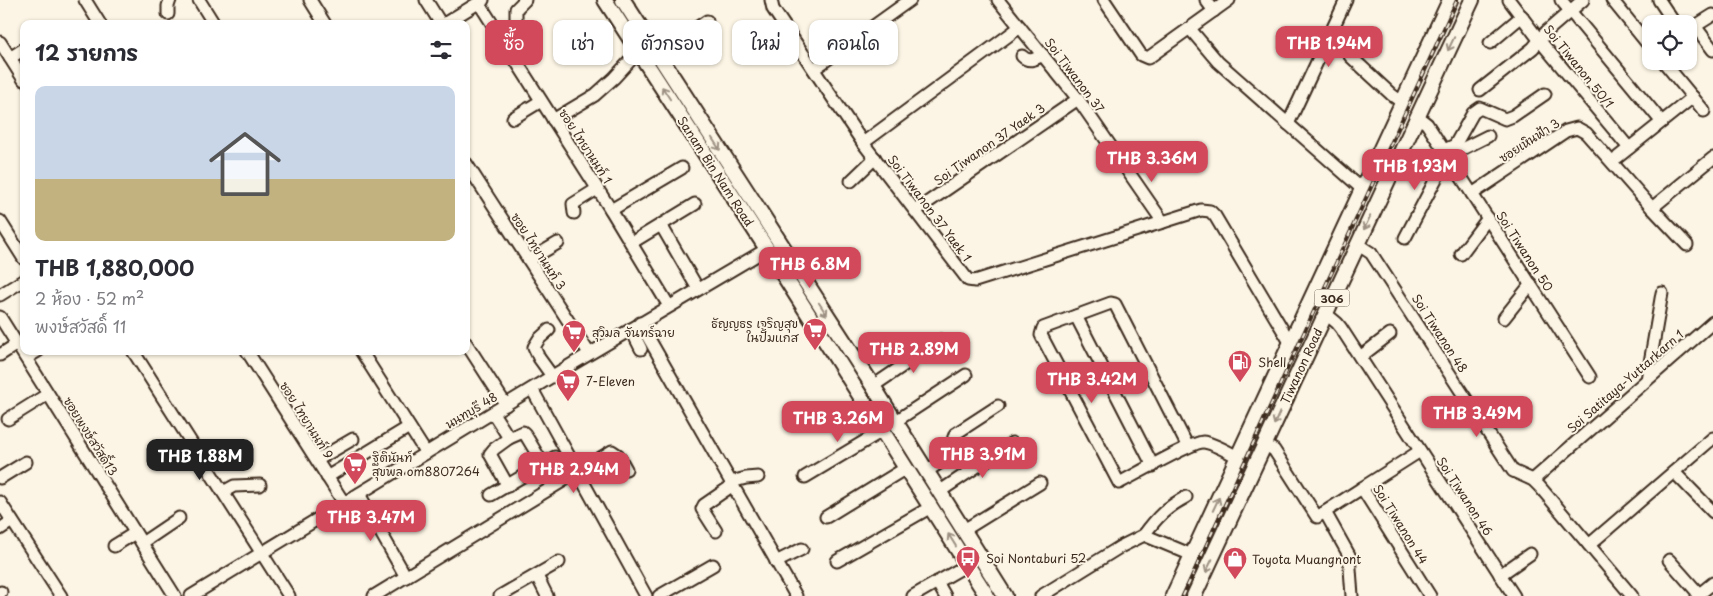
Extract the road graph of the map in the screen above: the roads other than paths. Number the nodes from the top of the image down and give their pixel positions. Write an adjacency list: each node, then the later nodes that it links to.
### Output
1 (85, 0): 31 (street)
2 (170, 0): 26 (street)
3 (199, 0): 32 (street)
4 (310, 0): 33 (street)
5 (426, 0): 34 (street)
6 (525, 0): 30 (street)
7 (605, 0): 38 (main road, Sanam Bin Nam Road)
8 (623, 0): 36 (main road, Sanam Bin Nam Road)
9 (910, 0): 55 (street)
10 (1104, 0): 40 (street)
11 (1206, 0): 24 (street)
12 (1229, 0): 24 (street)
13 (1346, 0): 69 (street)
14 (1450, 0): 63 (main road, Tiwanon Road / 306)
15 (1472, 0): 65 (main road, Tiwanon Road / 306, one-way to 65)
16 (1509, 0): 29 (street, Soi Tiwanon 50/1)
17 (1561, 0): 25 (street)
18 (1583, 0): 25 (street)
19 (1612, 0): 42 (street)
20 (1659, 0): 27 (street)
21 (481, 1): 35 (street); 62 (street, ซอย ไทยานนท์ 1)
22 (1002, 1): 39 (street, Soi Tiwanon 37)
23 (772, 5): 55 (street, Soi Tiwanon 37 Yaek 1)
24 (1214, 11): 40 (street)
25 (1570, 12): 43 (street); 68 (street)
26 (168, 14)
27 (1669, 15)
28 (1713, 15): 37 (street)
29 (1522, 16): 43 (street, Soi Tiwanon 50/1); 45 (street)
30 (516, 19)
31 (98, 20)
32 (212, 20)
33 (322, 20)
34 (439, 20)
35 (449, 20)
36 (636, 20)
37 (1697, 25)
38 (623, 27)
39 (1020, 27): 48 (street, Soi Tiwanon 37); 71 (street)
40 (1190, 29): 69 (street)
41 (1697, 33): 46 (street)
42 (1642, 37)
43 (1540, 41): 58 (street); 72 (street, Soi Tiwanon 50/1)
44 (0, 42): 51 (street)
45 (1490, 43)
46 (1713, 50)
47 (20, 52): 51 (street)
48 (1043, 55): 49 (street); 61 (street, Soi Tiwanon 37)
49 (1022, 56)
50 (1350, 56): 63 (street)
51 (10, 58): 57 (street)
52 (626, 65): 67 (street)
53 (648, 65): 98 (main road, Sanam Bin Nam Road, one-way to 53)
54 (665, 65): 93 (main road, Sanam Bin Nam Road, one-way to 93)
55 (814, 68): 71 (street, Soi Tiwanon 37 Yaek 1)
56 (1670, 70): 60 (street)
57 (20, 74)
58 (1480, 90)
59 (1546, 94): 73 (street)
60 (1693, 97): 64 (street); 68 (street)
61 (1078, 99): 86 (street, Soi Tiwanon 37 Yaek 3); 90 (street, Soi Tiwanon 37)
62 (541, 101): 66 (street); 67 (street, ซอย ไทยานนท์ 1)
63 (1403, 103): 81 (main road, Tiwanon Road / 306)
64 (1704, 111)
65 (1418, 117): 73 (street, Soi Tiwanon 50); 96 (main road, Tiwanon Road / 306, one-way to 96)
66 (513, 118)
67 (553, 120): 80 (street, ซอย ไทยานนท์ 1)
68 (1661, 121): 72 (street)
69 (1288, 124): 81 (street)
70 (1488, 136): 73 (street)
71 (863, 142): 74 (street, Soi Tiwanon 37 Yaek 1)
72 (1629, 148): 75 (street)
73 (1446, 153): 82 (street, Soi Tiwanon 50); 92 (street)
74 (875, 158): 79 (street); 86 (street, Soi Tiwanon 37 Yaek 1)
75 (1618, 158)
76 (1713, 158): 84 (street)
77 (682, 168): 85 (street)
78 (470, 169): 101 (street, ซอย ไทยานนท์ 3)
79 (851, 181)
80 (597, 188): 85 (street, ซอย ไทยานนท์ 1); 87 (street)
81 (1362, 189): 114 (main road, Tiwanon Road / 306)
82 (1472, 194): 84 (street, ซอยเหินฟ้า 3); 88 (street, Soi Tiwanon 50)
83 (696, 204): 91 (street)
84 (1652, 208): 97 (street)
85 (611, 210): 95 (street, ซอย ไทยานนท์ 1)
86 (915, 211): 90 (street, Soi Tiwanon 37 Yaek 1)
87 (574, 213)
88 (1488, 218): 100 (street); 103 (street, Soi Tiwanon 50)
89 (0, 221): 99 (street)
90 (1163, 222): 120 (street)
91 (661, 225): 95 (street); 104 (street)
92 (1405, 238)
93 (779, 241): 98 (main road); 137 (main road, Sanam Bin Nam Road, one-way to 137)
94 (558, 243): 101 (street)
95 (631, 243): 107 (street, ซอย ไทยานนท์ 1)
96 (1357, 244): 108 (main road, Tiwanon Road / 306); 170 (street, Soi Tiwanon 48)
97 (1686, 245)
98 (767, 249): 104 (street, นนทบุรี 48); 146 (main road, Sanam Bin Nam Road)
99 (20, 253)
100 (1461, 254)
101 (529, 260): 124 (street, ซอย ไทยานนท์ 3)
102 (20, 282): 106 (street)
103 (1531, 284): 111 (street); 135 (street, Soi Tiwanon 50)
104 (698, 289): 107 (street, นนทบุรี 48)
105 (1662, 293): 136 (street)
106 (0, 295)
107 (669, 306): 113 (street, นนทบุรี 48)
108 (1325, 313): 117 (main road, Tiwanon Road / 306); 131 (street, Soi Tiwanon 46)
109 (0, 316): 119 (street, ซอยพงษ์สวัสดิ์13)
110 (1076, 316): 152 (street); 160 (street); 160 (street)
111 (1504, 318)
112 (1713, 322): 136 (street, Soi Satitaya-Yuttarkarn 1)
113 (636, 326): 123 (street); 124 (street, นนทบุรี 48); 172 (street)
114 (1298, 328): 117 (main road); 120 (main road, Tiwanon Road / 306)
115 (549, 330): 134 (street)
116 (1390, 334): 131 (street)
117 (1314, 336): 151 (main road, Tiwanon Road / 306, one-way to 151)
118 (941, 340): 137 (street)
119 (17, 344): 121 (street, ซอยพงษ์สวัสดิ์13); 125 (street)
120 (1291, 344): 156 (main road, Tiwanon Road / 306)
121 (20, 349)
122 (470, 349): 140 (street)
123 (641, 349)
124 (590, 353): 134 (street, นนทบุรี 48)
125 (0, 355)
126 (24, 355): 132 (street, ซอยพงษ์สวัสดิ์13)
127 (31, 355): 132 (street)
128 (137, 355): 176 (street)
129 (250, 355): 157 (street, ซอย ไทยานนท์ 9)
130 (364, 355): 145 (street)
131 (1360, 357): 153 (street, Soi Tiwanon 46)
132 (26, 358): 139 (street, ซอยพงษ์สวัสดิ์13)
133 (966, 375): 144 (street)
134 (552, 376): 138 (street, นนทบุรี 48)
135 (1590, 377)
136 (1647, 380): 170 (street, Soi Satitaya-Yuttarkarn 1)
137 (873, 386): 144 (main road, Sanam Bin Nam Road)
138 (532, 389): 140 (street, นนทบุรี 48); 165 (street)
139 (48, 394): 143 (street); 192 (street, ซอยพงษ์สวัสดิ์13)
140 (506, 405): 142 (street, นนทบุรี 48)
141 (998, 406): 163 (street)
142 (494, 413): 147 (street); 154 (street, นนทบุรี 48)
143 (8, 419)
144 (896, 422): 163 (main road, Sanam Bin Nam Road)
145 (409, 427): 154 (street); 166 (street)
146 (882, 431): 161 (main road, Sanam Bin Nam Road); 168 (street)
147 (509, 438): 159 (street); 174 (street)
148 (1713, 438): 164 (street)
149 (353, 439): 157 (street)
150 (1012, 444): 177 (street)
151 (1265, 445): 184 (street); 229 (main road, Tiwanon Road / 306, one-way to 229)
152 (1188, 447): 156 (street); 160 (street)
153 (1420, 451): 175 (street); 207 (street, Soi Tiwanon 46)
154 (426, 453): 178 (street, นนทบุรี 48)
155 (555, 457): 159 (street)
156 (1238, 457): 200 (main road, Tiwanon Road / 306, one-way to 156)
157 (317, 460): 166 (street, ซอย ไทยานนท์ 9)
158 (26, 462): 169 (street)
159 (543, 464): 174 (street)
160 (1153, 466)
161 (906, 468): 183 (main road, Sanam Bin Nam Road); 187 (street)
162 (626, 469): 165 (street)
163 (927, 471): 177 (main road, Sanam Bin Nam Road)
164 (1674, 472): 185 (street); 195 (street)
165 (577, 473): 209 (street); 220 (street)
166 (327, 477): 182 (street, ซอย ไทยานนท์ 9)
167 (758, 477): 172 (street)
168 (806, 477)
169 (0, 478)
170 (1533, 480): 195 (street, Soi Tiwanon 48)
171 (1040, 482): 190 (street)
172 (732, 484): 191 (street); 204 (street)
173 (260, 485): 176 (street)
174 (508, 486): 179 (street)
175 (1362, 488): 184 (street, Soi Tiwanon 44); 231 (street, Soi Tiwanon 44)
176 (223, 492): 198 (street)
177 (939, 492): 190 (main road, Sanam Bin Nam Road)
178 (359, 494): 182 (street, นนทบุรี 48); 209 (street)
179 (491, 495)
180 (1186, 497): 193 (street)
181 (0, 502): 188 (street)
182 (344, 503): 198 (street, นนทบุรี 48)
183 (930, 507): 201 (street); 206 (main road, Sanam Bin Nam Road, one-way to 183)
184 (1325, 512): 230 (street)
185 (1713, 512)
186 (179, 518): 194 (street)
187 (826, 518)
188 (12, 521): 189 (street); 213 (street)
189 (0, 530)
190 (964, 530): 226 (main road, Sanam Bin Nam Road)
191 (716, 531)
192 (135, 533): 194 (street, ซอยพงษ์สวัสดิ์13); 196 (street)
193 (1144, 535): 200 (street); 227 (street)
194 (142, 543): 214 (street, ซอยพงษ์สวัสดิ์13)
195 (1589, 545): 233 (street, Soi Tiwanon 48)
196 (114, 546)
197 (802, 549): 204 (street)
198 (261, 552): 215 (street, นนทบุรี 48); 216 (street)
199 (1530, 554): 207 (street)
200 (1192, 555): 228 (main road, Tiwanon Road / 306)
201 (837, 560)
202 (1669, 560): 212 (street)
203 (559, 562): 208 (street)
204 (776, 562): 222 (street)
205 (713, 565): 221 (street)
206 (968, 565): 210 (street); 225 (main road, Sanam Bin Nam Road)
207 (1500, 575): 232 (street, Soi Tiwanon 46)
208 (537, 576): 218 (street); 219 (street)
209 (406, 577): 217 (street)
210 (937, 582): 223 (street); 224 (street)
211 (1713, 583): 212 (street)
212 (1698, 595)
213 (60, 596)
214 (175, 596)
215 (191, 596)
216 (288, 596)
217 (374, 596)
218 (500, 596)
219 (547, 596)
220 (646, 596)
221 (659, 596)
222 (796, 596)
223 (912, 596)
224 (944, 596)
225 (987, 596)
226 (1004, 596)
227 (1041, 596)
228 (1173, 596)
229 (1194, 596)
230 (1352, 596)
231 (1430, 596)
232 (1514, 596)
233 (1632, 596)

